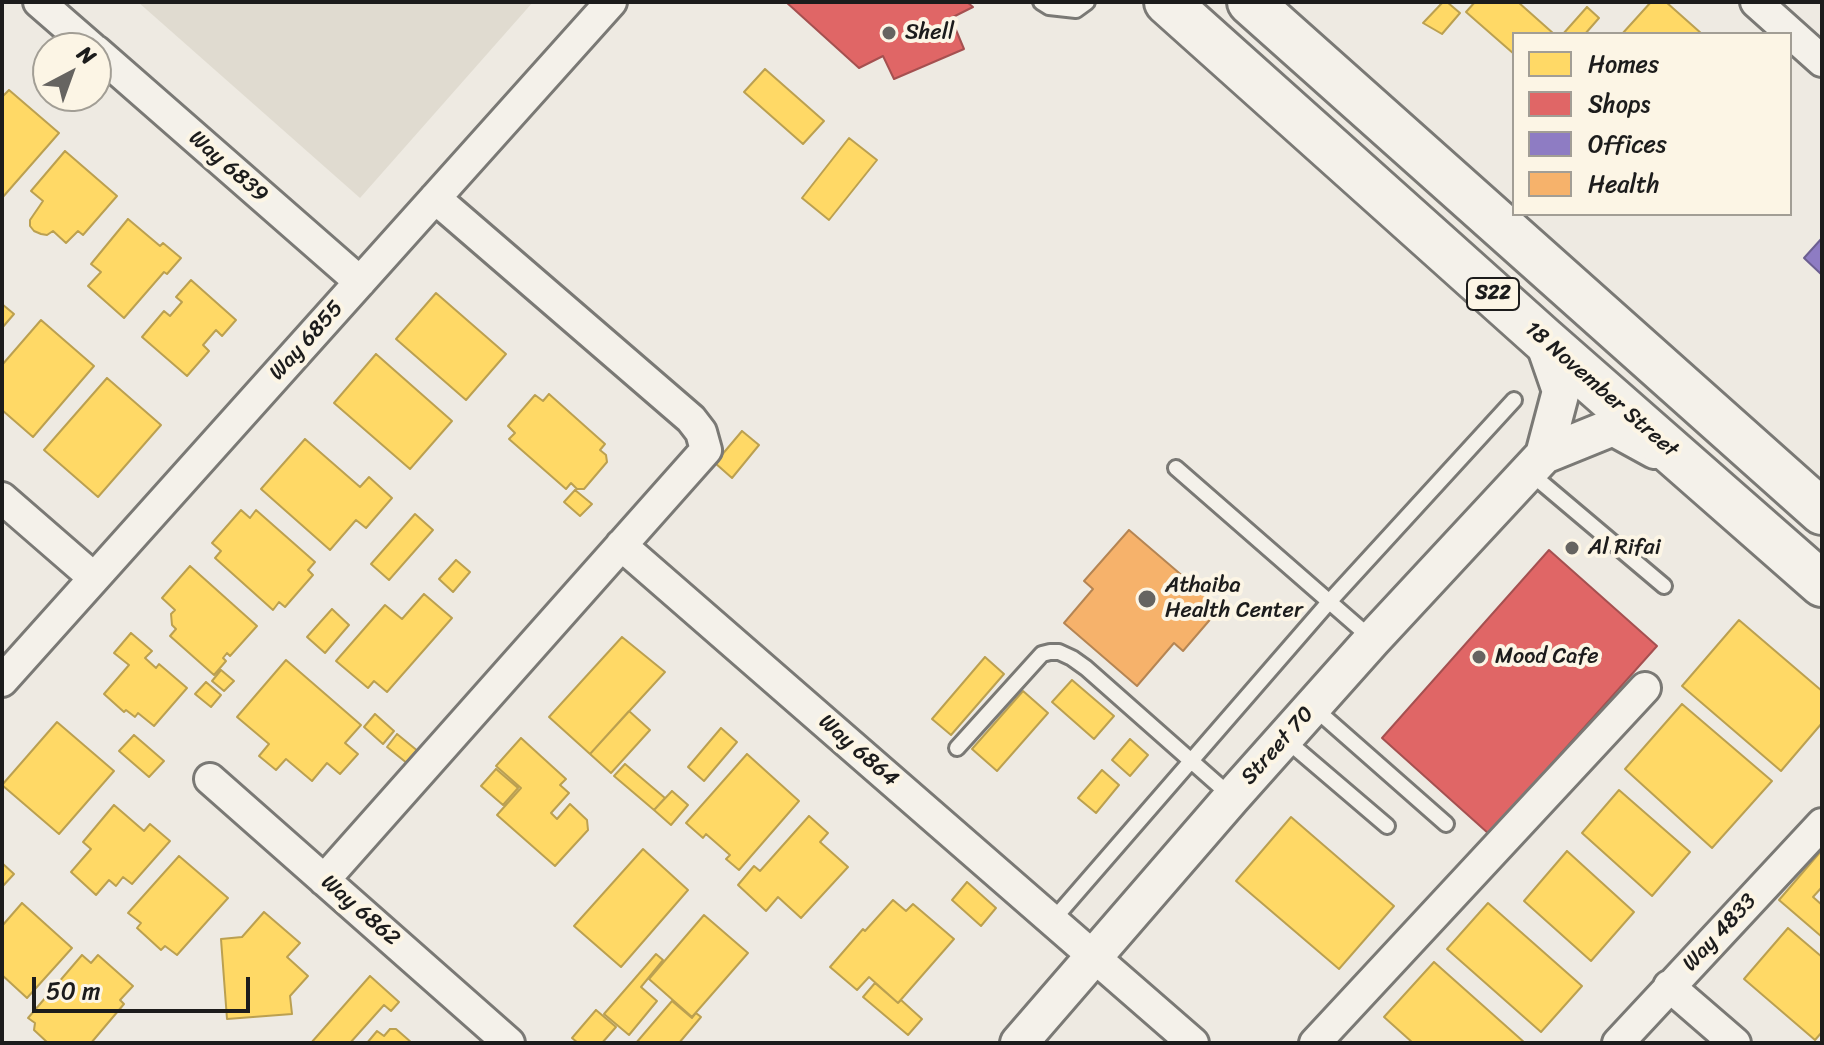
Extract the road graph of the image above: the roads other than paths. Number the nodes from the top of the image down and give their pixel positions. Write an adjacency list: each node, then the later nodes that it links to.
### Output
1 (39, 2): 8 (street, Way 6839)
2 (611, 2): 13 (street, Way 6855)
3 (1041, 2): 4 (lane)
4 (1087, 2)
5 (1167, 2): 15 (main road, 18 November Street / S22)
6 (1250, 2): 21 (main road, S22)
7 (1756, 2): 9 (street)
8 (73, 32)
9 (1790, 32)
10 (1792, 34): 11 (street)
11 (1822, 61)
12 (112, 66): 14 (street, Way 6839)
13 (435, 198): 14 (street, Way 6855); 22 (street)
14 (360, 282): 23 (street, Way 6855)
15 (1543, 339): 17 (street, Street 70); 19 (main road, 18 November Street / S22)
16 (1514, 400): 26 (lane)
17 (1536, 464): 19 (street, Street 70); 25 (lane); 27 (street, Street 70)
18 (1176, 468): 26 (lane)
19 (1698, 475): 24 (main road, 18 November Street / S22)
20 (2, 498): 23 (street)
21 (1822, 512)
22 (621, 545): 39 (street); 40 (street, Way 6864)
23 (94, 578): 28 (street, Way 6855)
24 (1822, 584)
25 (1664, 586)
26 (1329, 602): 27 (lane); 33 (lane)
27 (1372, 640): 30 (street, Street 70)
28 (2, 681)
29 (1645, 688): 46 (street)
30 (1312, 707): 31 (street, Street 70); 36 (lane)
31 (1285, 739): 35 (street, Street 70); 38 (lane)
32 (957, 748): 33 (lane)
33 (1191, 760): 35 (lane); 40 (lane)
34 (210, 779): 39 (street, Way 6862)
35 (1232, 797): 41 (street, Street 70)
36 (1446, 824)
37 (1822, 824): 42 (street, Way 4833)
38 (1387, 826)
39 (324, 880): 43 (street, Way 6862)
40 (1053, 920): 41 (street, Way 6864)
41 (1095, 956): 44 (street, Street 70); 45 (street, Way 6864)
42 (1669, 986): 47 (street, Way 4833); 48 (street)
43 (509, 1043)
44 (1019, 1043)
45 (1193, 1043)
46 (1315, 1043)
47 (1618, 1043)
48 (1735, 1043)

